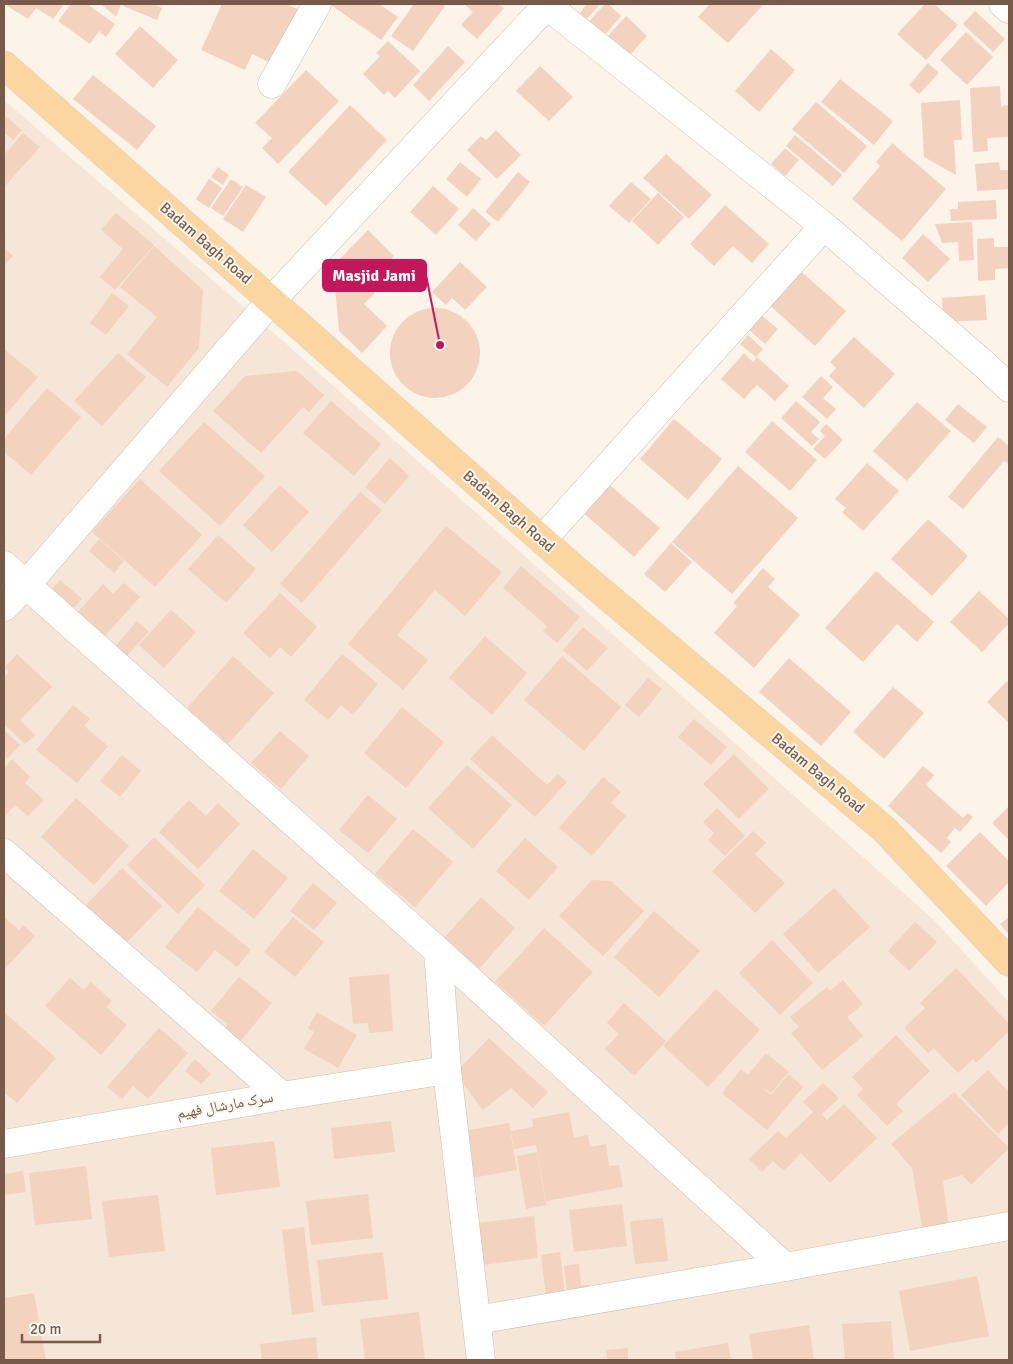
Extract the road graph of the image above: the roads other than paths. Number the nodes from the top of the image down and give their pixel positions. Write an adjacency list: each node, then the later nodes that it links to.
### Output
1 (317, 4): 6 (street)
2 (547, 4): 7 (street); 8 (street)
3 (1003, 4): 4 (street)
4 (1009, 9)
5 (4, 65): 8 (main road, Badam Bagh Road)
6 (272, 84)
7 (824, 226): 9 (street); 11 (street)
8 (271, 301): 11 (main road, Badam Bagh Road); 13 (street)
9 (997, 363): 10 (street)
10 (1009, 388)
11 (542, 540): 17 (main road, Badam Bagh Road)
12 (4, 566): 13 (street)
13 (26, 585): 14 (street); 16 (street)
14 (4, 607)
15 (4, 853): 19 (street)
16 (438, 951): 18 (street); 22 (street)
17 (1009, 962)
18 (447, 1070): 19 (street, سرک مارشال فهیم); 23 (street)
19 (282, 1096): 20 (street, سرک مارشال فهیم)
20 (9, 1137)
21 (1009, 1226): 22 (street)
22 (785, 1267): 23 (street)
23 (477, 1320): 24 (street)
24 (481, 1360)

